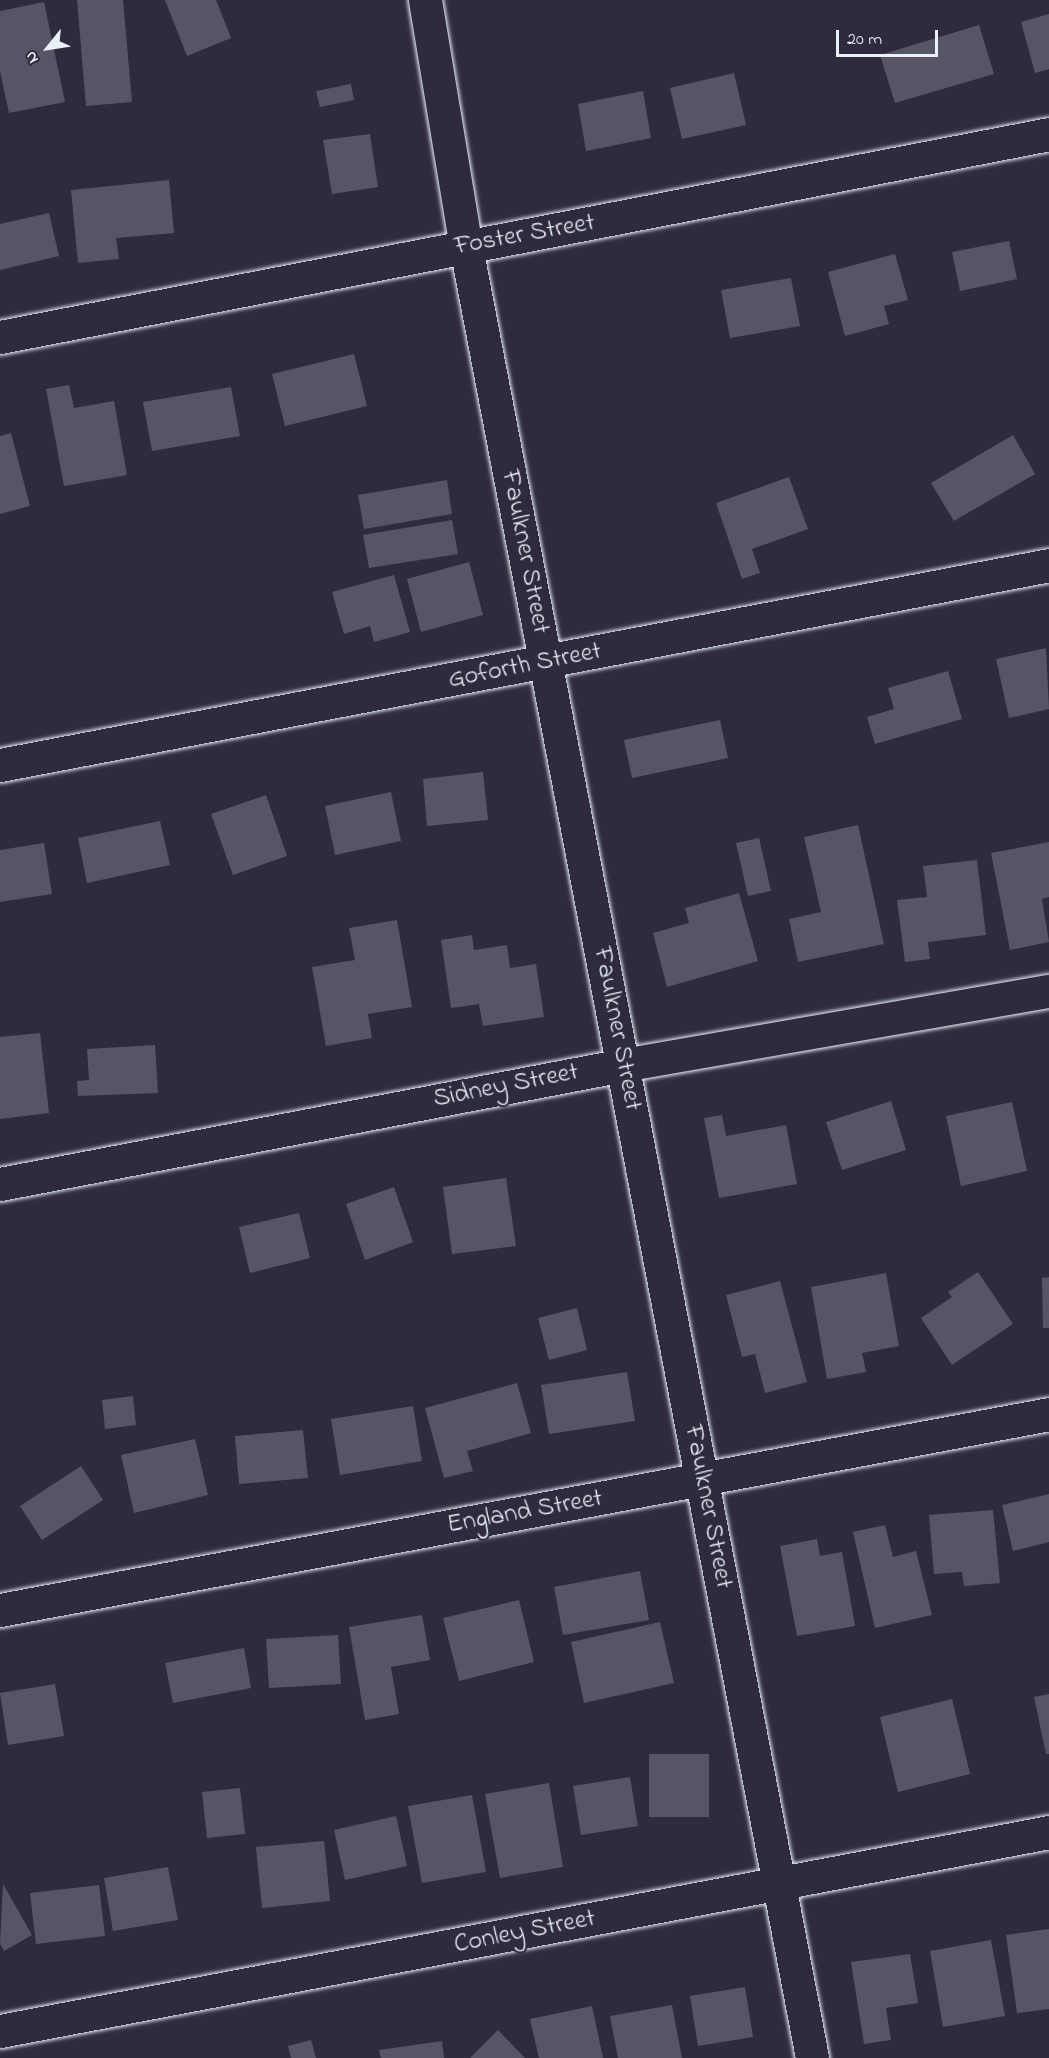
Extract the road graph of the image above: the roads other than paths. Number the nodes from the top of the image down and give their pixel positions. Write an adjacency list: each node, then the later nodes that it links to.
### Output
1 (425, 0): 3 (street, Faulkner Street)
2 (1049, 134): 3 (street, Foster Street)
3 (466, 247): 4 (street, Foster Street); 6 (street, Faulkner Street)
4 (0, 337)
5 (1049, 565): 6 (street, Goforth Street)
6 (546, 663): 7 (street, Goforth Street); 9 (street, Faulkner Street)
7 (0, 765)
8 (1049, 991): 9 (street, Sidney Street)
9 (623, 1065): 10 (street, Sidney Street); 12 (street, Faulkner Street)
10 (0, 1184)
11 (1049, 1414): 12 (street, England Street)
12 (702, 1481): 13 (street, England Street); 15 (street, Faulkner Street)
13 (0, 1610)
14 (1049, 1832): 15 (street, Conley Street)
15 (780, 1886): 16 (street, Conley Street); 17 (street, Faulkner Street)
16 (0, 2031)
17 (812, 2058)

